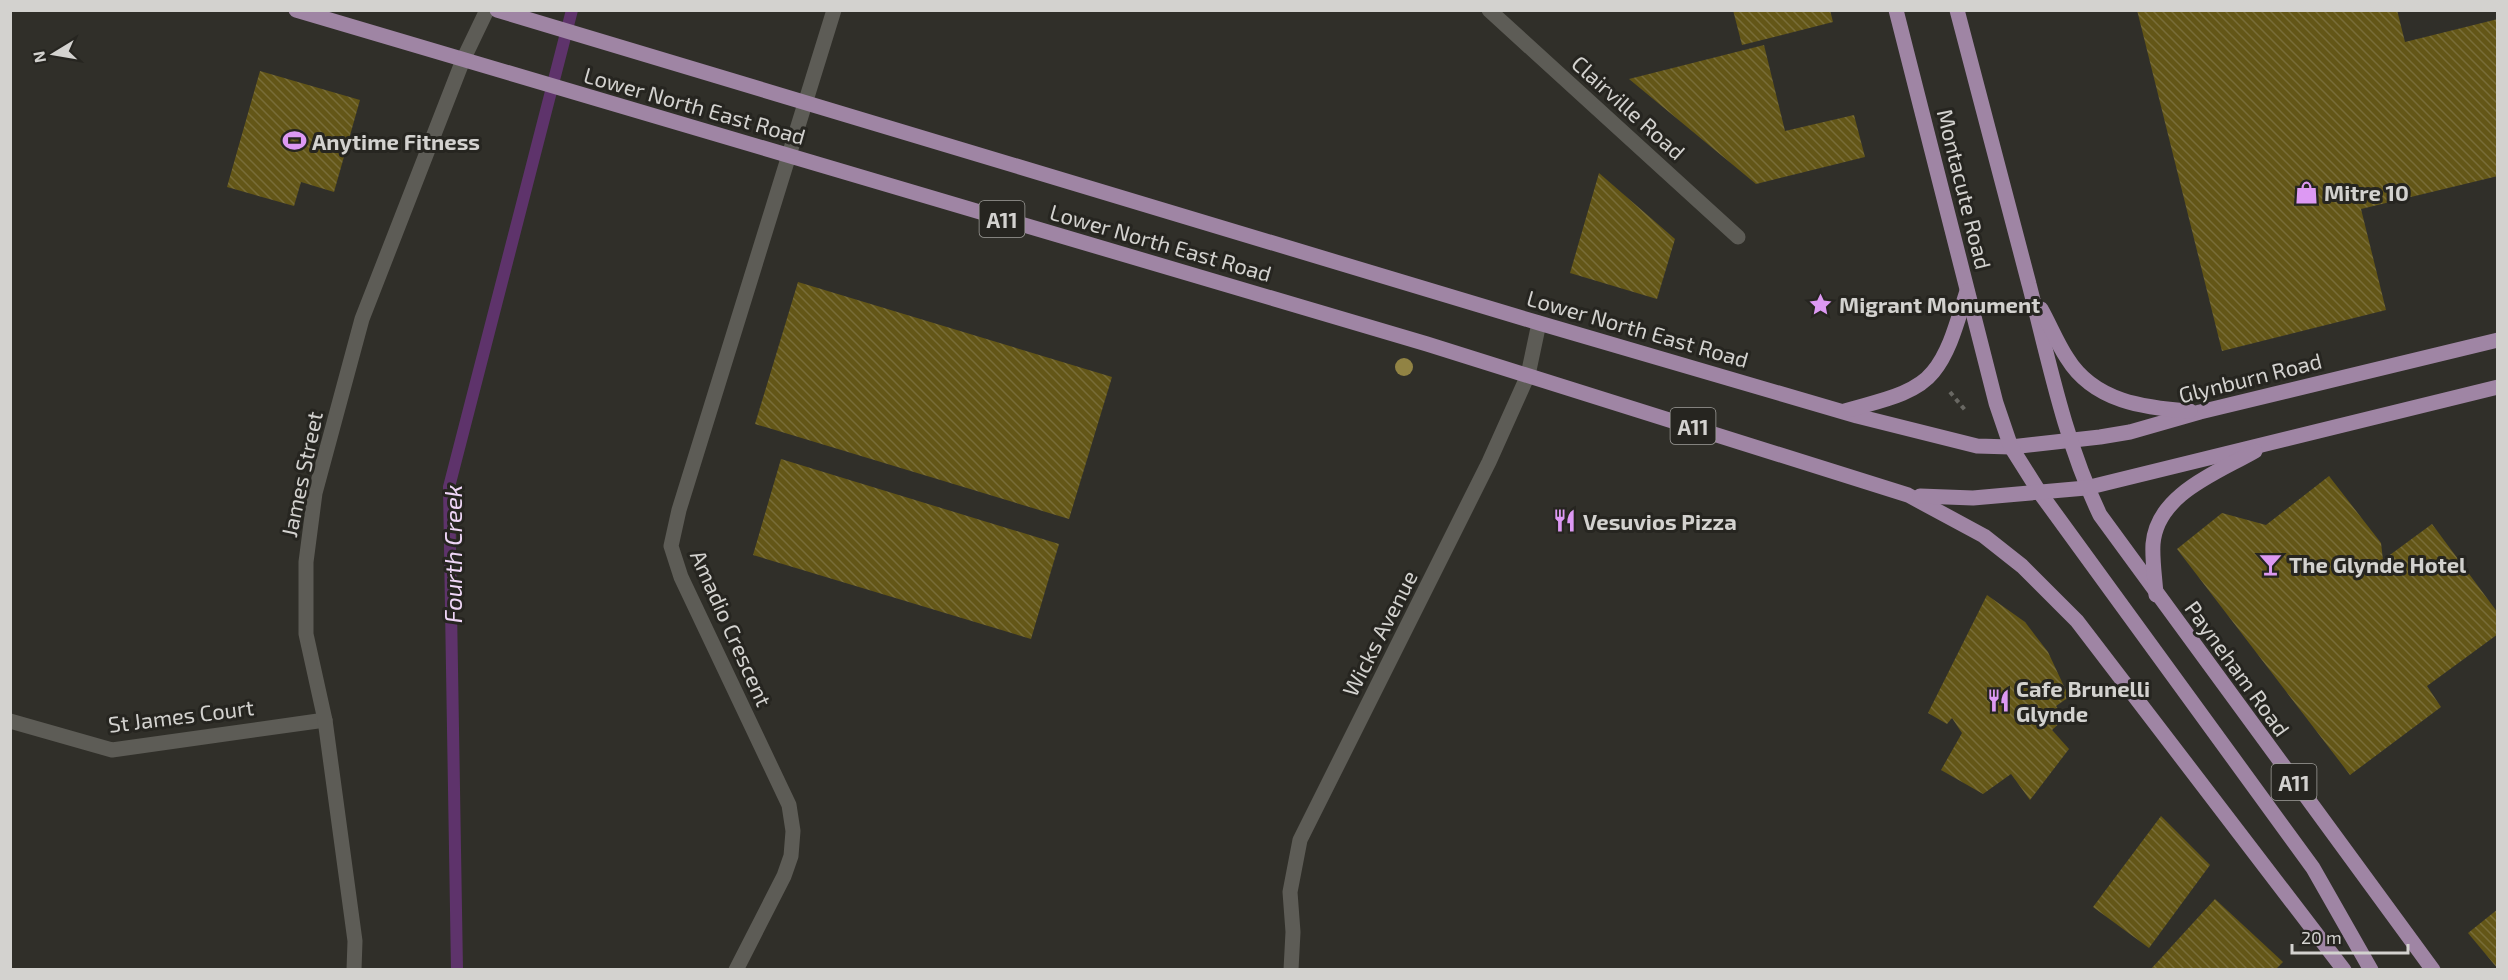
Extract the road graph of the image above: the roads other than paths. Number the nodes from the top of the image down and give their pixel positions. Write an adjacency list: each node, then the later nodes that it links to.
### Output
1 (296, 10): 8 (main road, Lower North East Road / A11)
2 (487, 10): 8 (street, James Street)
3 (497, 10): 9 (main road, Lower North East Road / A11)
4 (834, 10): 9 (street, Amadio Crescent)
5 (1489, 10): 11 (street, Clairville Road)
6 (1896, 10): 13 (main road, Montacute Road)
7 (1957, 10): 12 (main road, Montacute Road)
8 (463, 60): 10 (main road, Lower North East Road / A11); 27 (street, James Street)
9 (807, 103): 10 (street, Amadio Crescent); 14 (main road, Lower North East Road / A11)
10 (790, 156): 16 (main road, Lower North East Road / A11); 30 (street, Amadio Crescent)
11 (1738, 237)
12 (2029, 285): 19 (main road); 20 (main road, Montacute Road)
13 (1967, 291): 18 (main road); 22 (main road, Montacute Road)
14 (1539, 323): 16 (street, Wicks Avenue); 18 (main road, Lower North East Road / A11)
15 (2498, 340): 19 (main road, Glynburn Road)
16 (1528, 375): 25 (main road, Lower North East Road / A11); 31 (street, Wicks Avenue)
17 (2498, 387): 21 (main road)
18 (1845, 411): 22 (main road, Lower North East Road / A11)
19 (2200, 412): 20 (main road, Glynburn Road)
20 (2070, 441): 22 (main road, Glynburn Road / A11); 23 (main road, Payneham Road / A11)
21 (2273, 441): 23 (main road); 26 (main road)
22 (2011, 447): 24 (main road)
23 (2086, 488): 24 (main road); 26 (main road, Payneham Road / A11)
24 (2040, 493): 25 (main road, Lower North East Road); 33 (main road)
25 (1908, 495): 32 (main road, Lower North East Road / A11)
26 (2156, 595): 34 (main road, Payneham Road / A11)
27 (325, 720): 28 (street, St James Court); 29 (street, James Street)
28 (10, 721)
29 (354, 969)
30 (736, 969)
31 (1291, 969)
32 (2344, 969)
33 (2372, 969)
34 (2433, 969)

